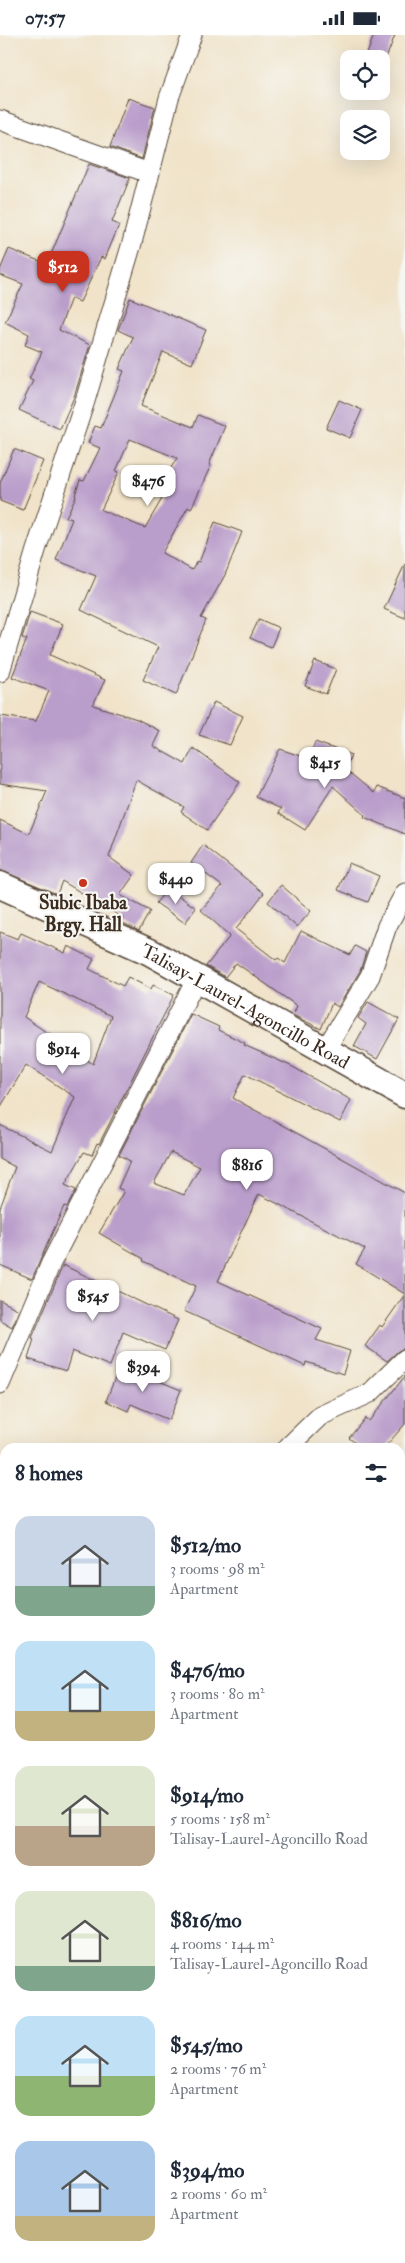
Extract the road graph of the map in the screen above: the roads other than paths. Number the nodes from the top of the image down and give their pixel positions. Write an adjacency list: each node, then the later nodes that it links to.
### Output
1 (192, 35): 3 (street)
2 (0, 120): 3 (street)
3 (149, 173): 4 (street)
4 (4, 648): 5 (street)
5 (0, 672)
6 (0, 885): 8 (main road, Talisay-Laurel-Agoncillo Road)
7 (405, 893): 9 (street)
8 (197, 978): 9 (main road, Talisay-Laurel-Agoncillo Road); 12 (street)
9 (325, 1050): 10 (main road, Talisay-Laurel-Agoncillo Road)
10 (405, 1095)
11 (405, 1359): 13 (street)
12 (0, 1383)
13 (292, 1443)

